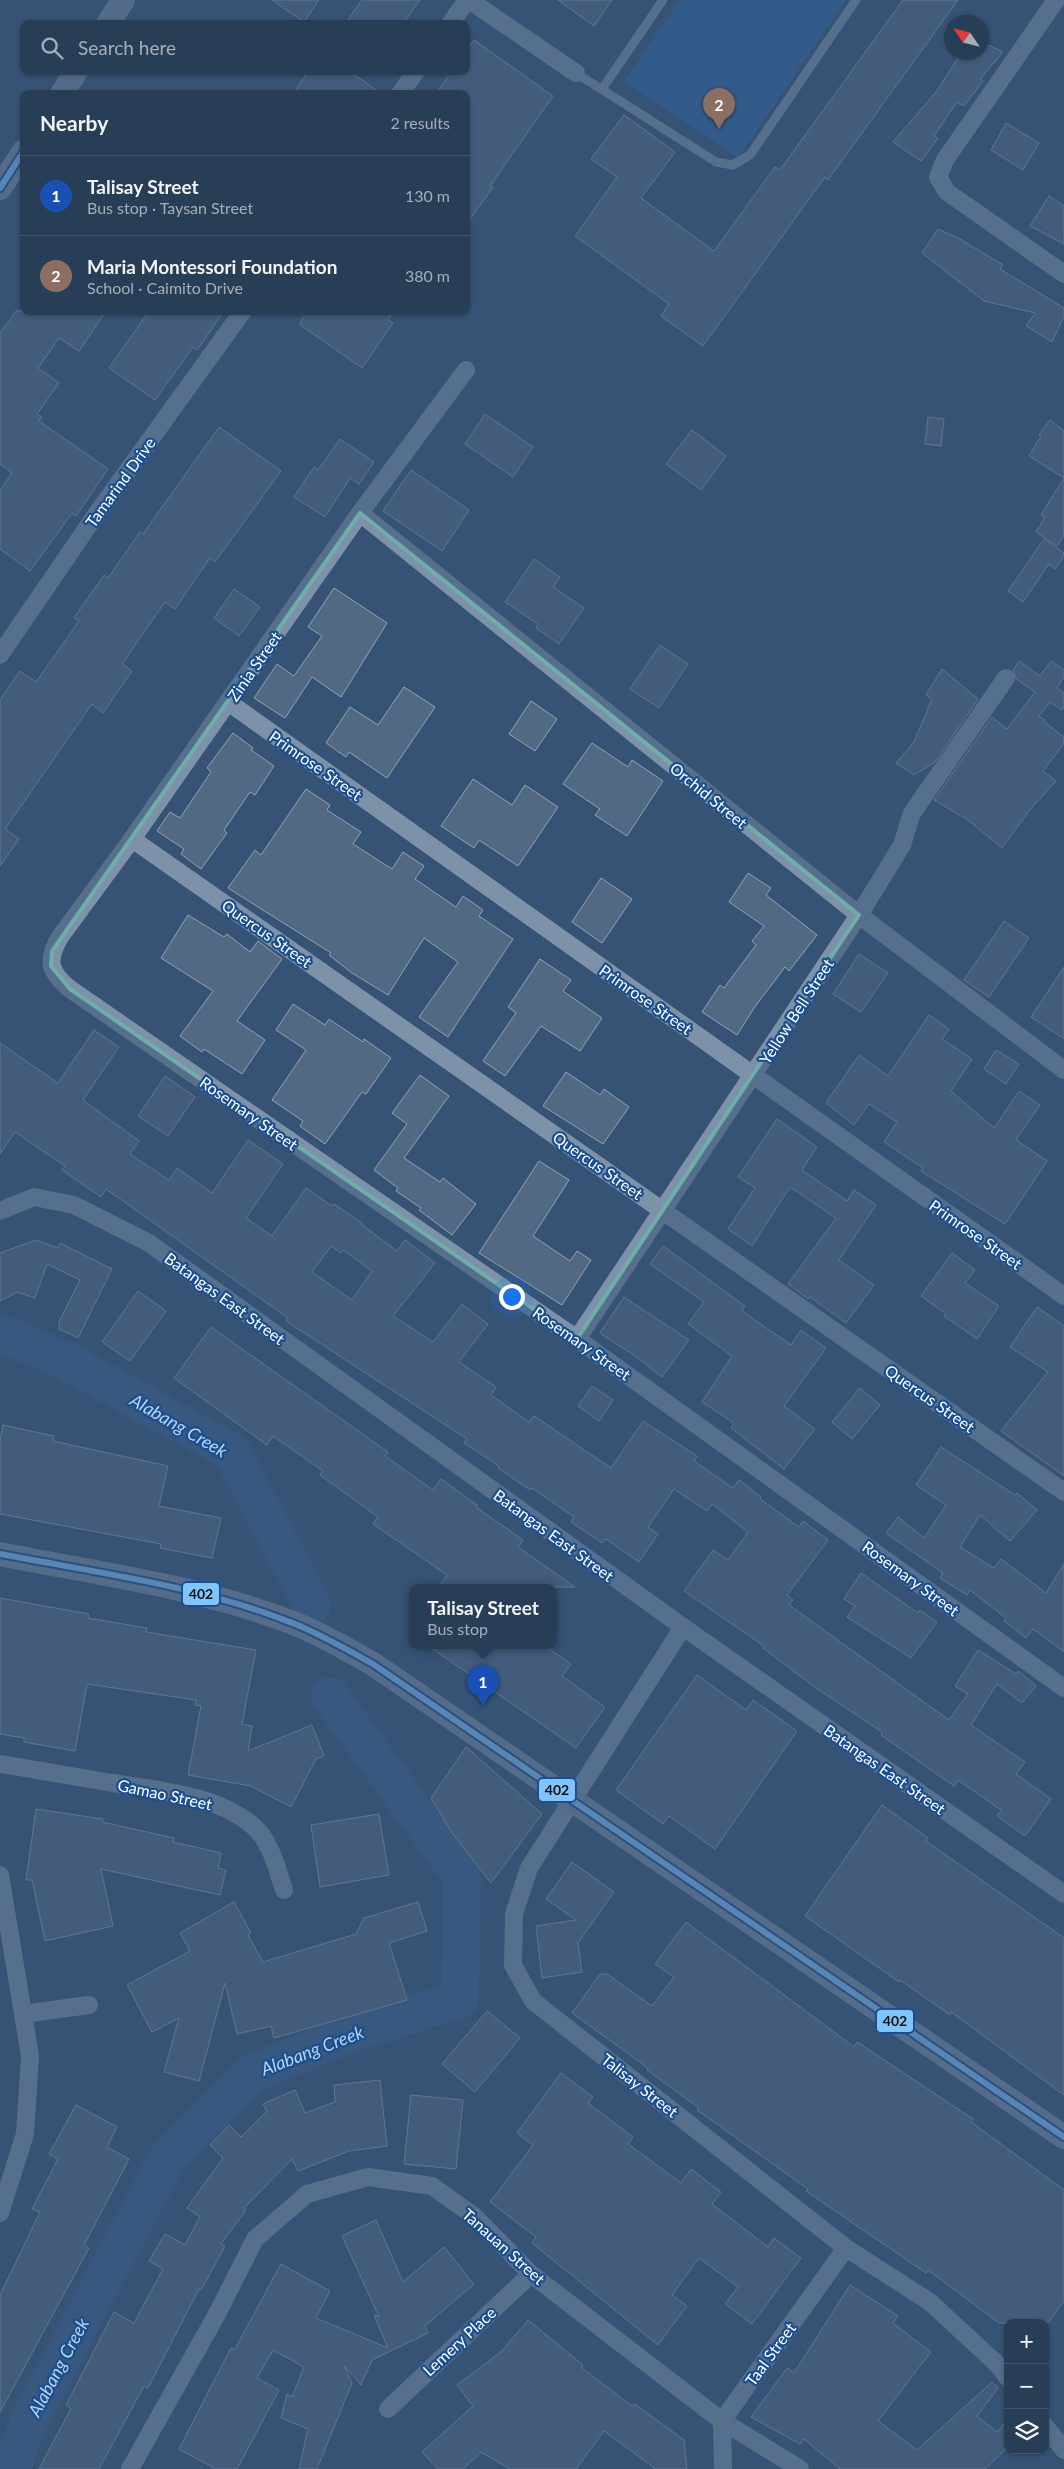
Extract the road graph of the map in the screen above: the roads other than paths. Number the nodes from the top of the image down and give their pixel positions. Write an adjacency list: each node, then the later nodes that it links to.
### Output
1 (123, 0): 6 (street)
2 (468, 0): 7 (street); 8 (street)
3 (663, 0): 11 (lane)
4 (856, 0): 11 (lane)
5 (1056, 0): 16 (street)
6 (110, 20)
7 (453, 20)
8 (576, 73): 11 (lane)
9 (74, 75): 12 (street)
10 (413, 75): 13 (street)
11 (602, 89)
12 (64, 90)
13 (403, 90)
14 (20, 158): 15 (street)
15 (0, 188)
16 (1061, 267)
17 (240, 315): 20 (street, Tamarind Drive)
18 (466, 370): 19 (street, Zinia Street)
19 (360, 513): 22 (street, Zinia Street); 24 (street, Orchid Street)
20 (0, 655)
21 (1006, 678): 24 (street, Yellow Bell Street)
22 (228, 702): 23 (street, Zinia Street); 27 (street, Primrose Street)
23 (132, 838): 25 (street, Zinia Street); 29 (street, Quercus Street)
24 (859, 915): 26 (street, Orchid Street); 27 (street, Yellow Bell Street)
25 (51, 966): 31 (street, Rosemary Street)
26 (1064, 1070)
27 (753, 1076): 29 (street, Yellow Bell Street); 30 (street, Primrose Street)
28 (0, 1211): 34 (street, Batangas East Street)
29 (664, 1211): 31 (street, Yellow Bell Street); 32 (street, Quercus Street)
30 (1064, 1296)
31 (577, 1339): 35 (street, Rosemary Street)
32 (1064, 1492)
33 (0, 1554): 37 (street)
34 (683, 1627): 37 (street, Talisay Street); 40 (street, Batangas East Street)
35 (1064, 1688)
36 (0, 1764): 39 (street, Gamao Street)
37 (571, 1801): 43 (street); 45 (street, Talisay Street)
38 (0, 1876): 42 (street)
39 (284, 1890)
40 (1064, 1894)
41 (89, 2005): 42 (street)
42 (23, 2014): 44 (street)
43 (1064, 2137)
44 (0, 2213)
45 (846, 2248): 47 (street, Talisay Street); 49 (street, Taal Street)
46 (531, 2274): 48 (street, Lemery Place); 49 (street, Tanauan Street); 52 (street, Tanauan Street)
47 (1004, 2373)
48 (388, 2409)
49 (722, 2421): 53 (street); 54 (street, Tanauan Street)
50 (1049, 2431): 51 (street)
51 (1064, 2450)
52 (130, 2469)
53 (723, 2469)
54 (800, 2469)

